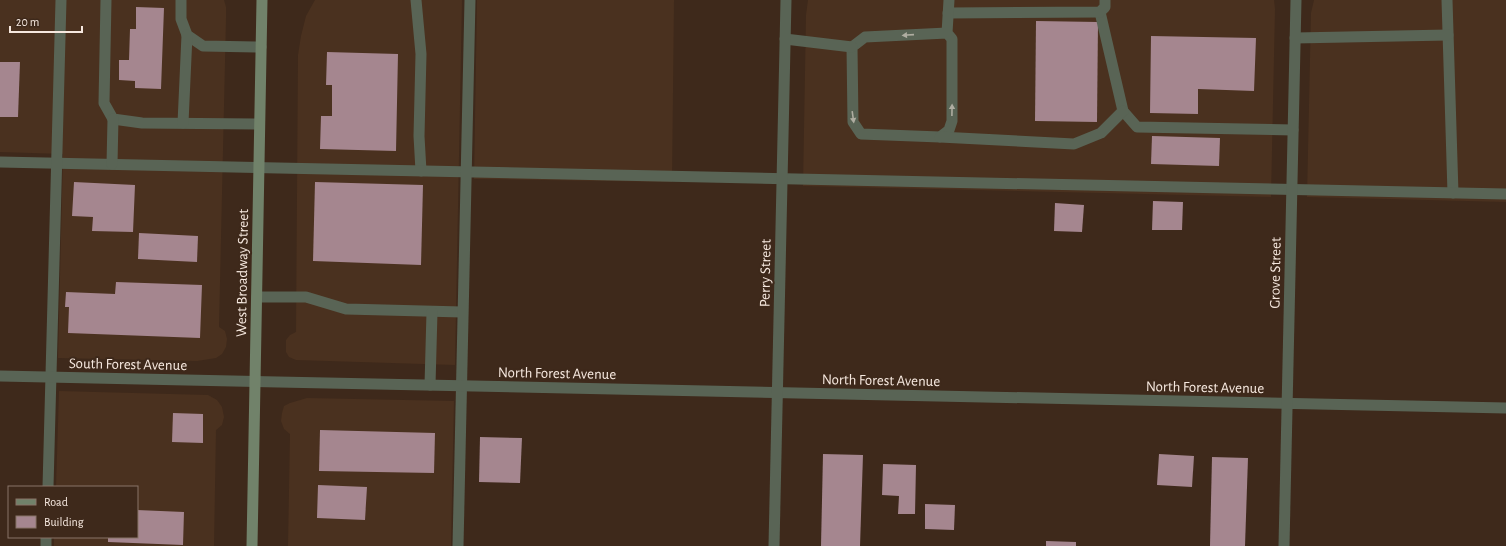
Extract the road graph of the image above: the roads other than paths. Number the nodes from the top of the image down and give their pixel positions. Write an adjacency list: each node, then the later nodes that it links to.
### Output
1 (61, 0): 29 (street)
2 (106, 0): 23 (street)
3 (172, 0): 4 (street)
4 (181, 0): 16 (street)
5 (262, 0): 20 (main road, West Broadway Street)
6 (416, 0): 32 (street)
7 (470, 0): 33 (street)
8 (786, 0): 19 (street, Perry Street)
9 (949, 0): 14 (street)
10 (1105, 0): 13 (street)
11 (1296, 0): 18 (street, Grove Street)
12 (1447, 0): 17 (street)
13 (1100, 12): 14 (street); 22 (street)
14 (948, 13): 15 (street)
15 (947, 33): 21 (street, one-way to 21); 27 (street, one-way to 15)
16 (187, 35): 20 (street); 24 (street)
17 (1448, 35): 18 (street); 36 (street)
18 (1295, 38): 26 (street, Grove Street)
19 (785, 39): 21 (street); 34 (street, Perry Street)
20 (261, 47): 25 (main road, West Broadway Street)
21 (852, 47): 27 (street, one-way to 27)
22 (1123, 111): 26 (street); 27 (street)
23 (113, 119): 24 (street); 30 (street)
24 (184, 123): 25 (street)
25 (259, 124): 31 (main road, West Broadway Street)
26 (1293, 130): 35 (street, Grove Street)
27 (940, 137)
28 (0, 162): 29 (street)
29 (57, 163): 30 (street); 42 (street)
30 (112, 164): 31 (street)
31 (258, 167): 32 (street); 38 (main road, West Broadway Street)
32 (421, 171): 33 (street)
33 (466, 172): 34 (street); 40 (street)
34 (782, 178): 35 (street); 46 (street, Perry Street)
35 (1292, 190): 36 (street); 47 (street, Grove Street)
36 (1453, 193): 37 (street)
37 (1506, 194)
38 (257, 297): 39 (street); 43 (main road, West Broadway Street)
39 (432, 312): 40 (street); 44 (street)
40 (462, 312): 45 (street)
41 (0, 376): 42 (street, South Forest Avenue)
42 (51, 377): 43 (street, South Forest Avenue); 49 (street)
43 (255, 381): 44 (street, North Forest Avenue); 50 (main road, West Broadway Street)
44 (430, 385): 45 (street, North Forest Avenue)
45 (461, 386): 46 (street, North Forest Avenue); 51 (street)
46 (777, 392): 47 (street, North Forest Avenue); 52 (street, Perry Street)
47 (1288, 404): 48 (street, North Forest Avenue); 53 (street, Grove Street)
48 (1506, 408)
49 (48, 486)
50 (252, 546)
51 (458, 546)
52 (774, 546)
53 (1284, 546)

